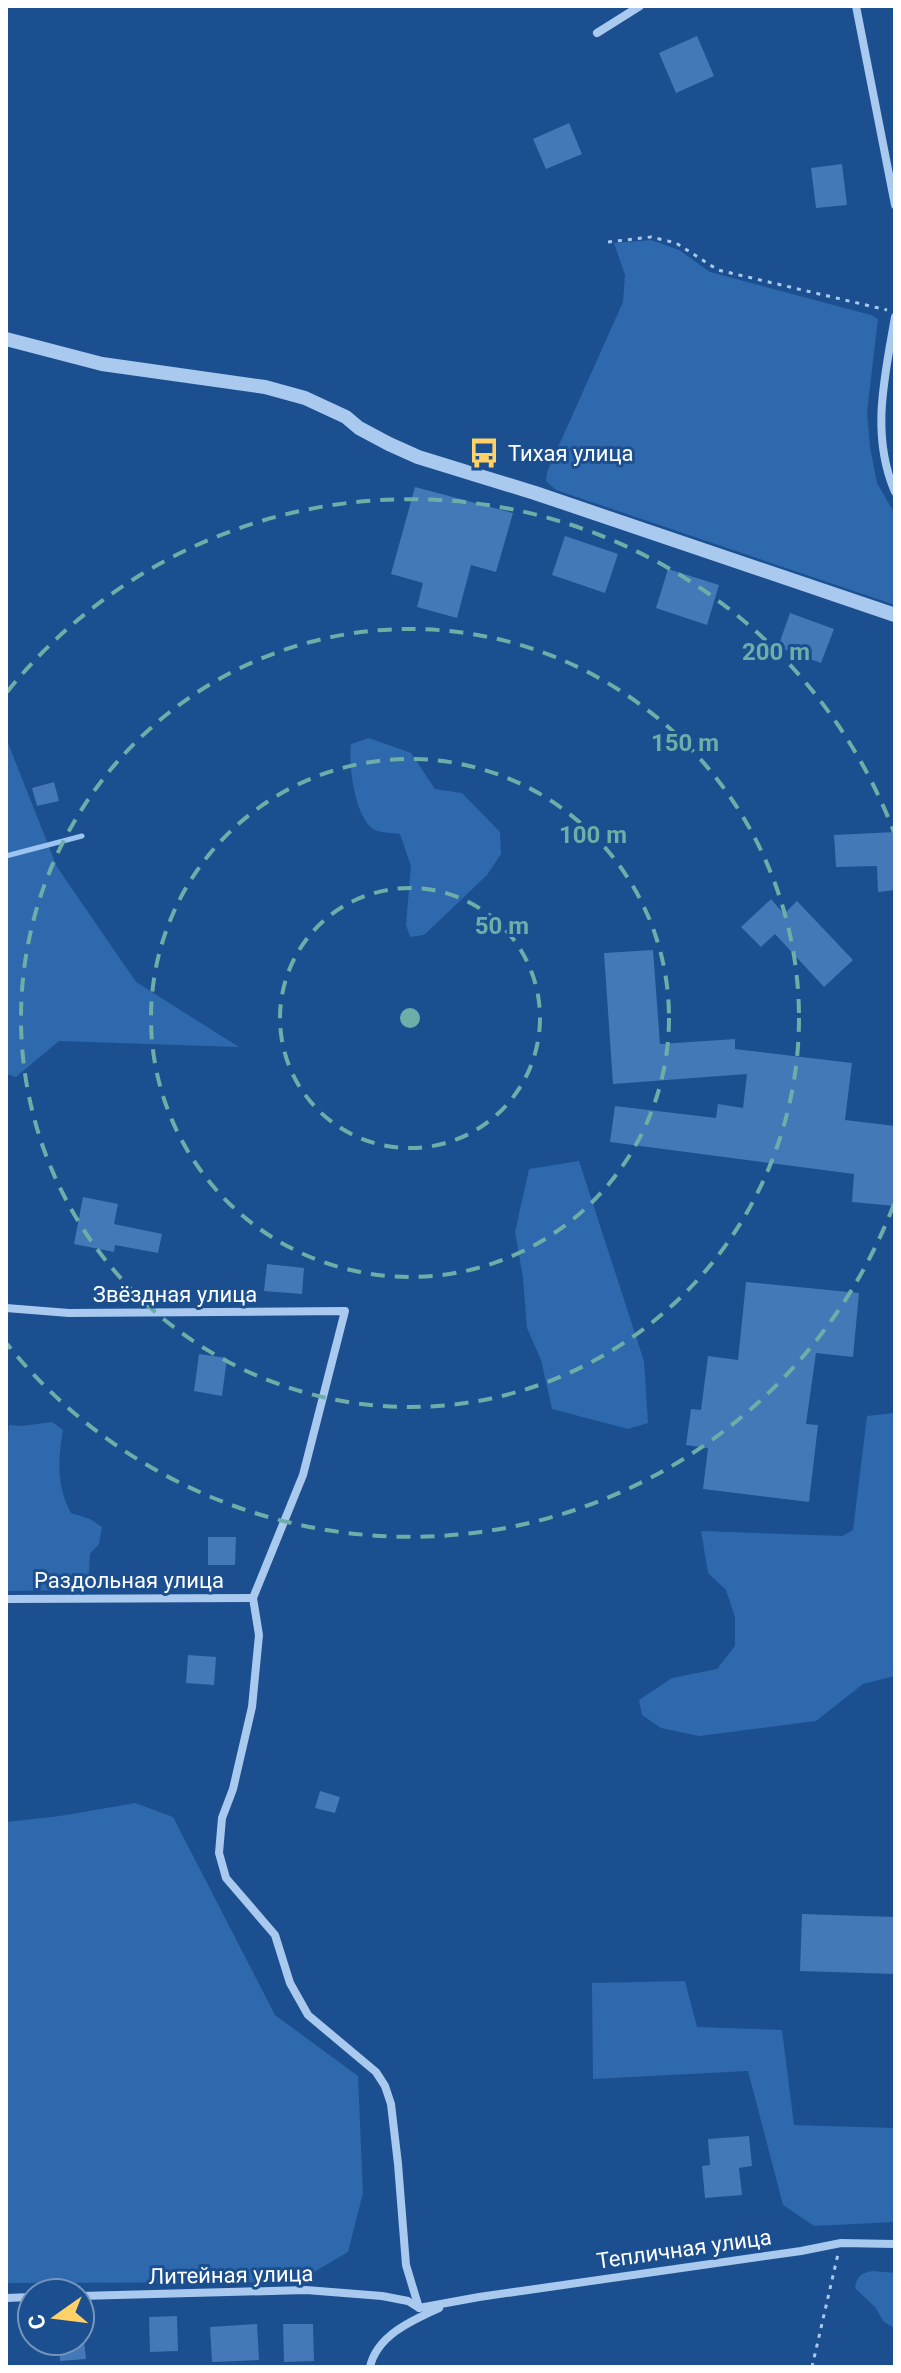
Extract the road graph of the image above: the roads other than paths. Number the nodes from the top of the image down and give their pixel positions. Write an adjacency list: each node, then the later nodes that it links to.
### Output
1 (640, 6): 3 (street)
2 (856, 6): 4 (street)
3 (597, 33)
4 (895, 205)
5 (895, 317): 7 (street)
6 (6, 339): 8 (street)
7 (895, 492)
8 (895, 615)
9 (6, 1308): 10 (street, Звёздная улица)
10 (253, 1598): 11 (street, Раздольная улица); 15 (street)
11 (6, 1599)
12 (895, 2244): 14 (street, Тепличная улица)
13 (96, 2296): 15 (street, Литейная улица)
14 (450, 2302): 15 (street, Тепличная улица); 16 (street)
15 (419, 2308)
16 (370, 2367)

